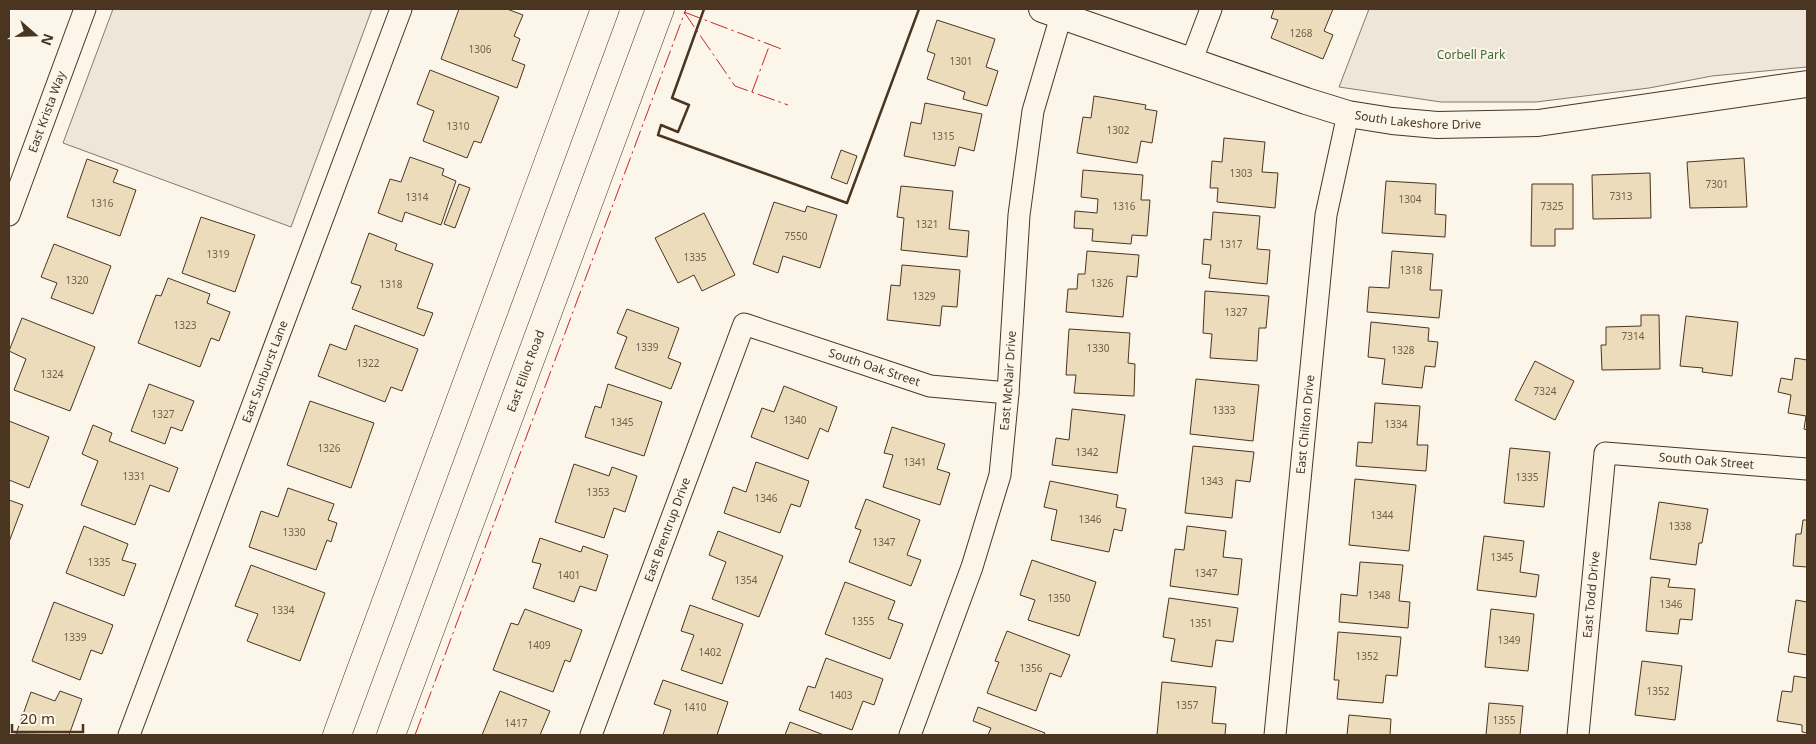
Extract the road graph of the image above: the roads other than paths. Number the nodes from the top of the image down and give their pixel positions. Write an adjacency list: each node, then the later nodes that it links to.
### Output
1 (85, 9): 10 (street, East Krista Way)
2 (401, 9): 15 (street, East Sunburst Lane)
3 (605, 9): 16 (main road)
4 (660, 9): 17 (main road, East Elliot Road)
5 (1211, 9): 7 (street)
6 (1052, 12): 7 (street, South Lakeshore Drive); 12 (street, East McNair Drive)
7 (1191, 62): 9 (street, South Lakeshore Drive)
8 (1807, 84): 9 (street, South Lakeshore Drive)
9 (1348, 114): 20 (street, East Chilton Drive)
10 (9, 215)
11 (744, 324): 12 (street, South Oak Street); 18 (street, East Brentrup Drive)
12 (1008, 393): 19 (street, East McNair Drive)
13 (1604, 453): 14 (street, South Oak Street); 21 (street, East Todd Drive)
14 (1807, 469)
15 (129, 735)
16 (337, 735)
17 (391, 735)
18 (591, 735)
19 (910, 735)
20 (1276, 735)
21 (1578, 735)

